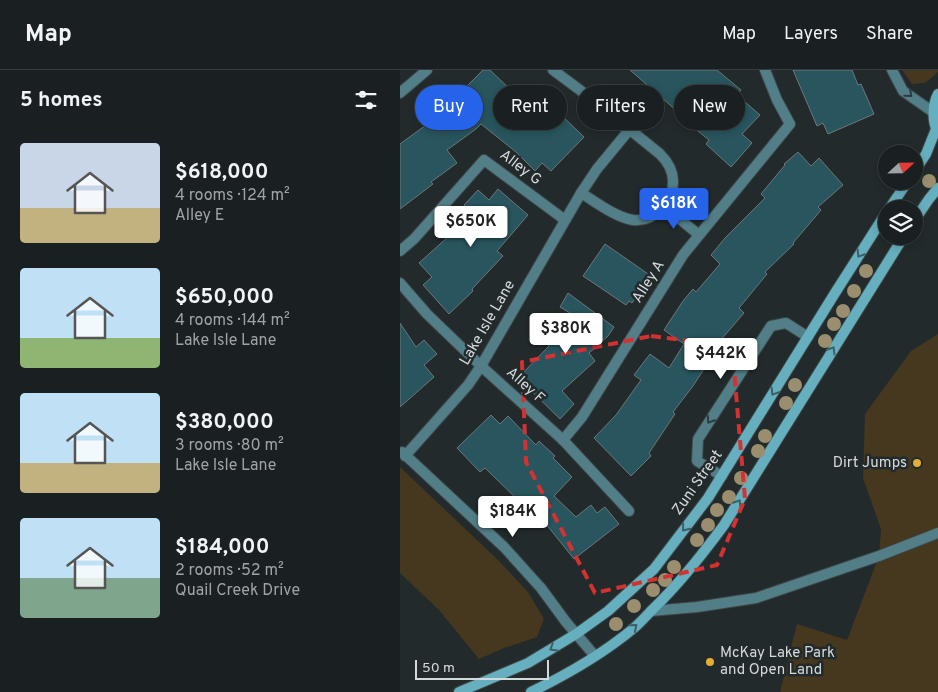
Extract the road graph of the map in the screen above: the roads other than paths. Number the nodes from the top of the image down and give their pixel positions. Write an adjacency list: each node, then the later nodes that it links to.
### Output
1 (427, 70): 6 (street)
2 (553, 70): 5 (street)
3 (765, 70): 19 (street, Alley A)
4 (892, 70): 8 (street, one-way to 8)
5 (577, 88)
6 (400, 93)
7 (938, 94): 8 (main road)
8 (933, 112): 11 (main road)
9 (629, 130): 14 (street, Lake Isle Lane)
10 (631, 130): 15 (street)
11 (937, 131): 12 (main road)
12 (923, 158)
13 (938, 188): 16 (main road)
14 (581, 193): 15 (street); 17 (street, Lake Isle Lane)
15 (664, 206): 19 (street)
16 (923, 208)
17 (565, 220): 21 (street, Alley G); 24 (street, Lake Isle Lane)
18 (878, 226): 23 (main road, Zuni Street, one-way to 23)
19 (699, 234): 25 (street, Alley A)
20 (898, 245): 30 (main road, one-way to 20)
21 (400, 251)
22 (400, 283): 24 (street, Alley F)
23 (808, 337): 27 (main road, Zuni Street, one-way to 27); 27 (street, one-way to 27)
24 (481, 366): 25 (street, Alley F); 26 (street, Lake Isle Lane)
25 (563, 440): 28 (street, Alley F)
26 (403, 453): 31 (street)
27 (722, 476): 31 (main road, Zuni Street, one-way to 31)
28 (630, 512)
29 (938, 533): 30 (street)
30 (651, 611): 32 (main road, one-way to 30)
31 (576, 634): 32 (street); 33 (main road, Zuni Street, one-way to 33)
32 (595, 656): 34 (main road)
33 (459, 692)
34 (531, 692)

